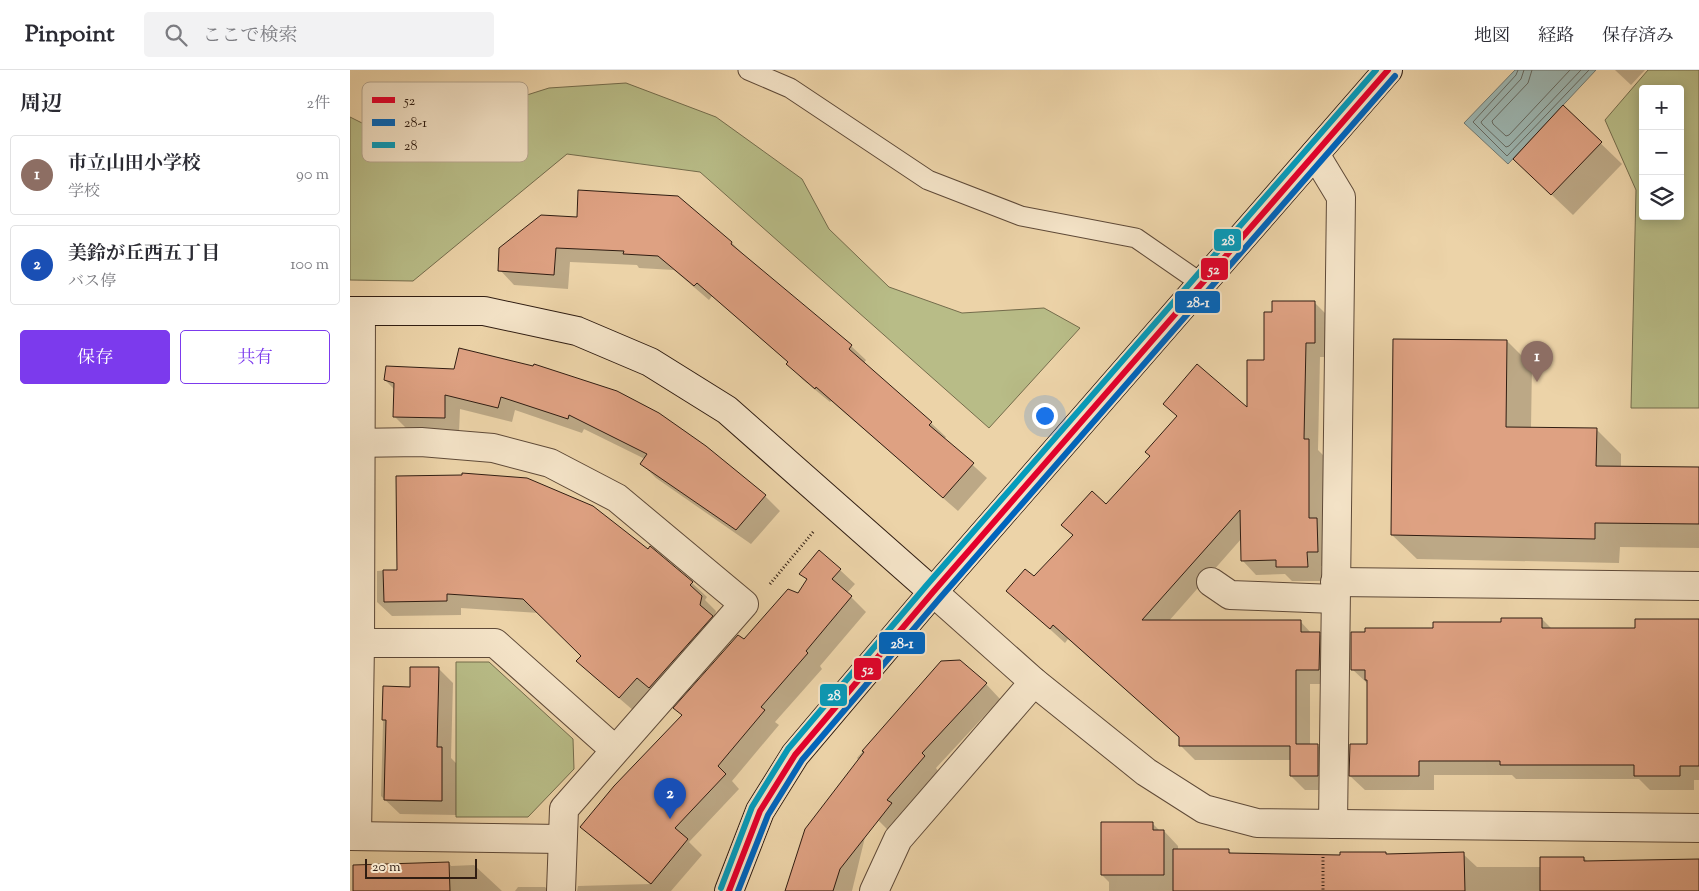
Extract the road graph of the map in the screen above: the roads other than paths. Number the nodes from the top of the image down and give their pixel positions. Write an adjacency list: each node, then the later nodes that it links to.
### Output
1 (748, 70): 4 (lane)
2 (1388, 70): 3 (street)
3 (1315, 154): 4 (street); 9 (street)
4 (1201, 283): 10 (street)
5 (356, 311): 6 (street); 10 (street)
6 (355, 443): 11 (street); 13 (street)
7 (1211, 582): 9 (street)
8 (1699, 586): 9 (street)
9 (1335, 590): 14 (street)
10 (933, 592): 12 (street); 19 (street)
11 (355, 644): 13 (street); 16 (street)
12 (1034, 682): 14 (street); 20 (street)
13 (614, 749): 17 (street)
14 (1333, 824): 15 (street)
15 (1699, 828)
16 (353, 836): 17 (street)
17 (562, 838): 18 (street)
18 (561, 891)
19 (729, 891)
20 (874, 891)

